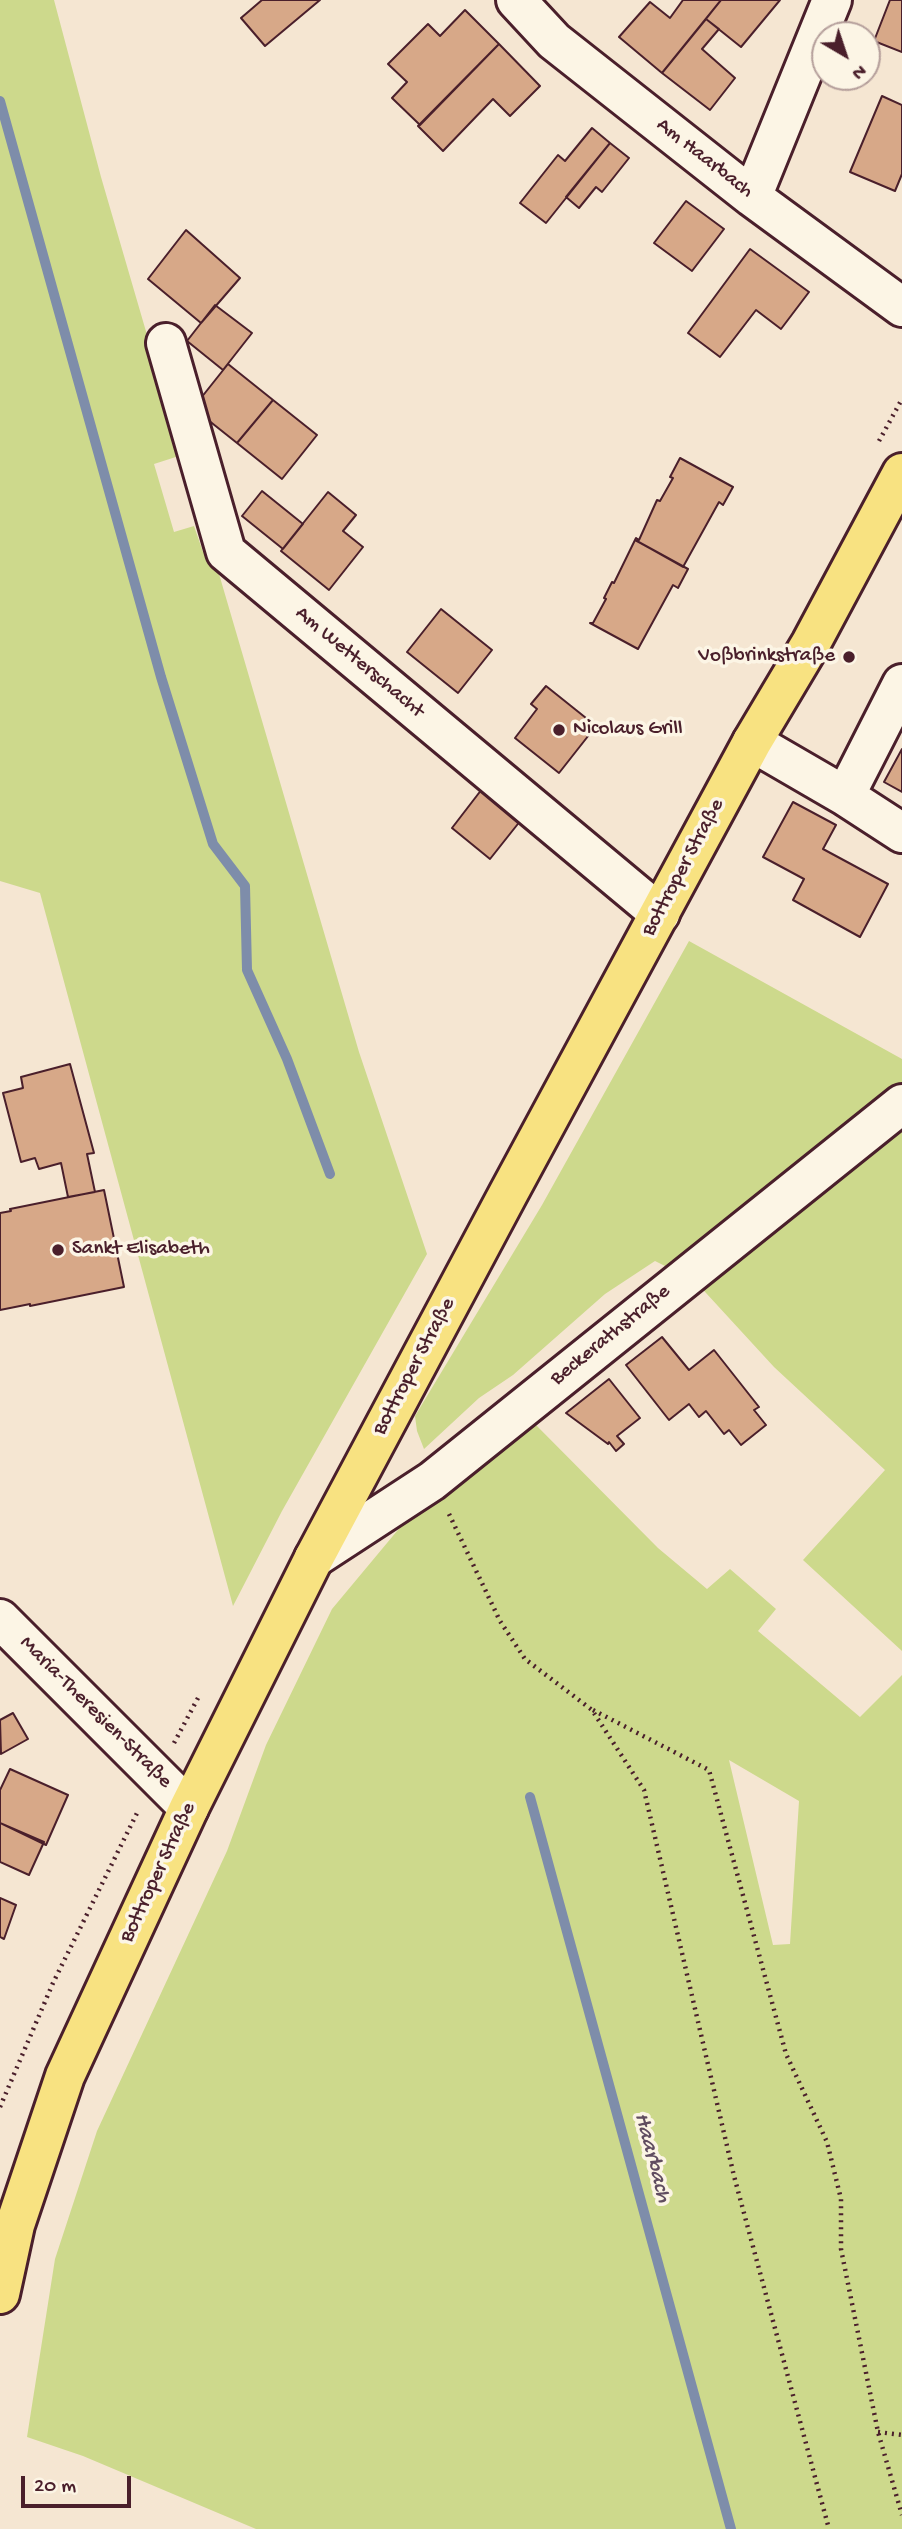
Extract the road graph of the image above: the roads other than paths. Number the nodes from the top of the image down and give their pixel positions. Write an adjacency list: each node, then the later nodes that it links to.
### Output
1 (516, 0): 3 (street, Am Haarbach)
2 (832, 0): 3 (street)
3 (752, 197): 4 (street, Am Haarbach)
4 (902, 307)
5 (166, 344): 11 (street, Am Wetterschacht)
6 (902, 473): 8 (main road, Bottroper Straße)
7 (902, 684): 9 (street)
8 (752, 742): 9 (street); 11 (main road, Bottroper Straße)
9 (845, 796): 10 (street)
10 (902, 833)
11 (660, 914): 13 (main road, Bottroper Straße)
12 (902, 1104): 13 (street, Beckerathstraße)
13 (314, 1558): 15 (main road, Bottroper Straße)
14 (0, 1619): 15 (street, Maria-Theresien-Straße)
15 (189, 1808): 16 (main road, Bottroper Straße)
16 (0, 2294)

